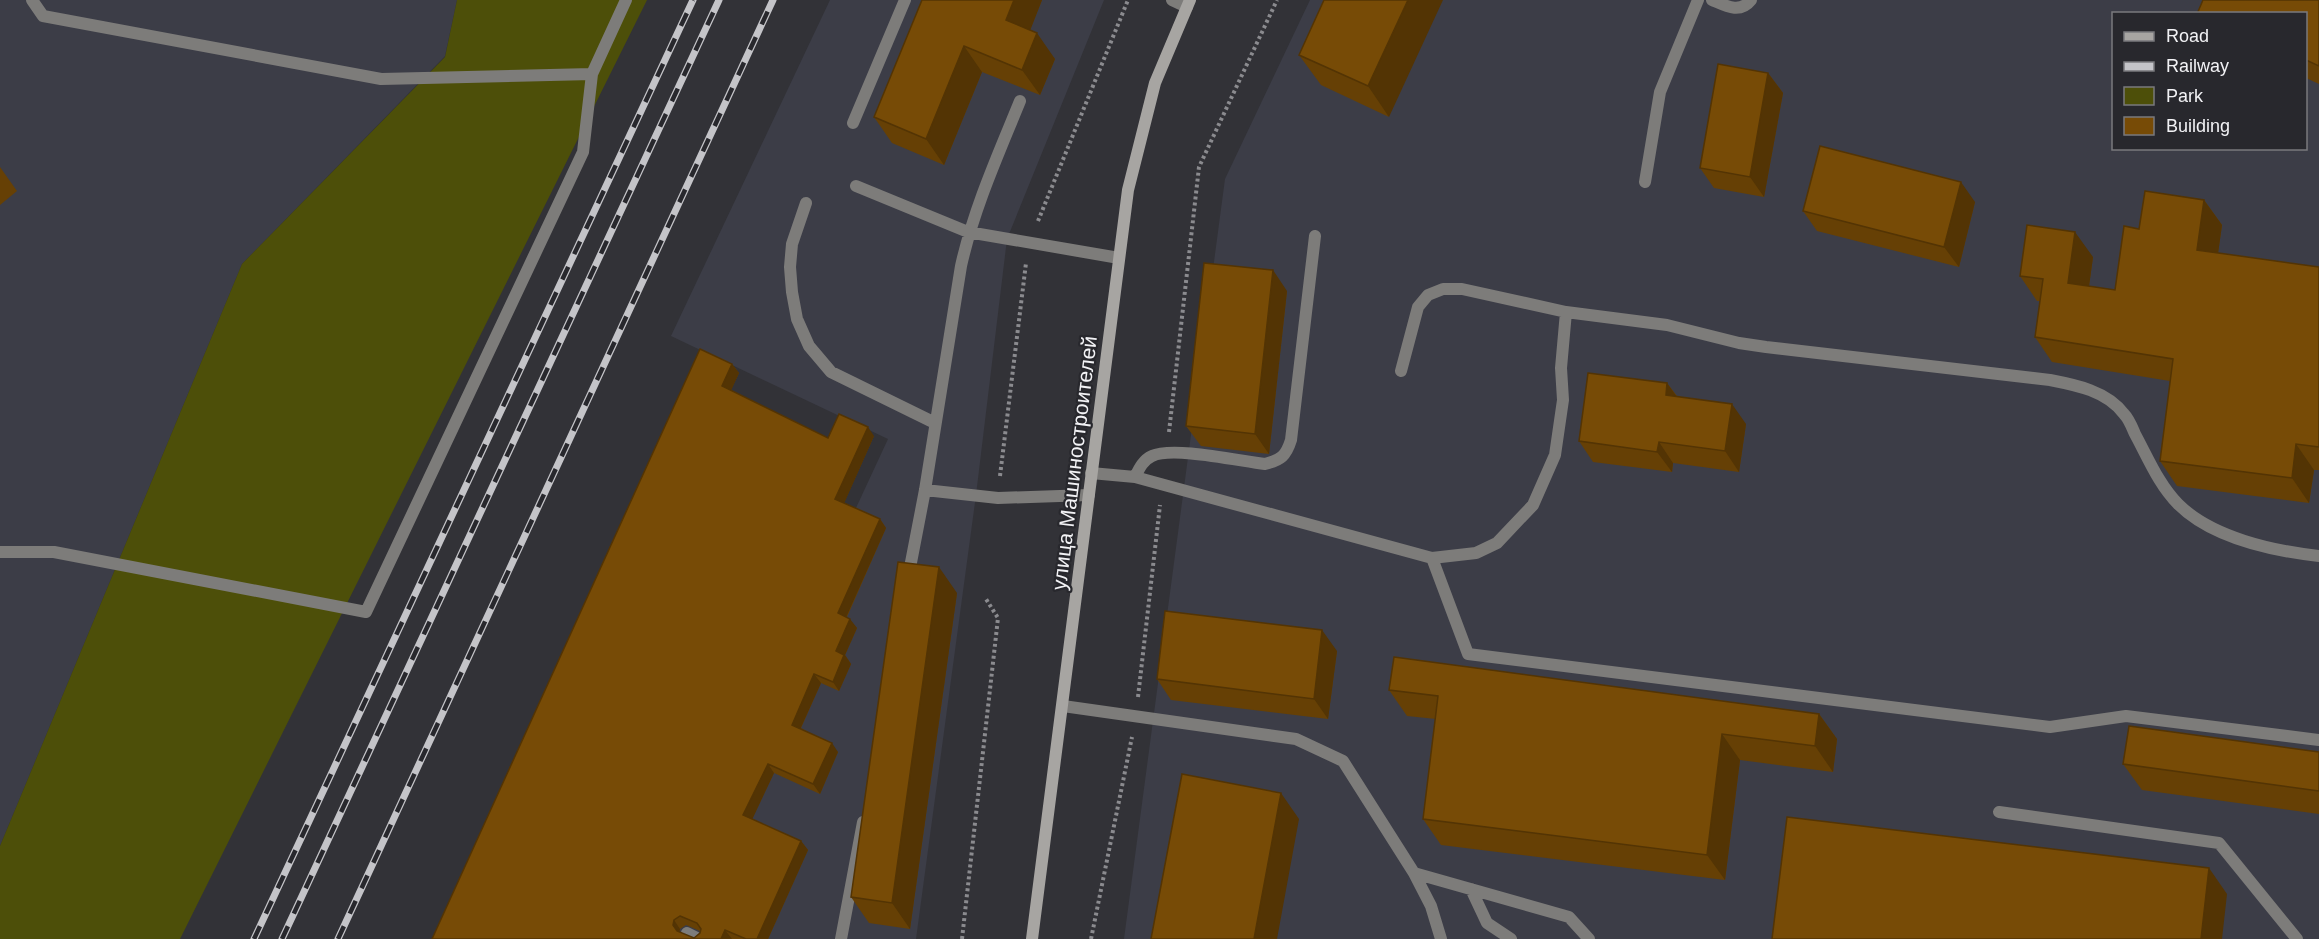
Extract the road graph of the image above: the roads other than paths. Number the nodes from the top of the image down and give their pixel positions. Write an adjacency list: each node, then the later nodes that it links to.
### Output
1 (32, 0): 9 (lane)
2 (626, 0): 9 (lane)
3 (905, 0): 11 (lane)
4 (1172, 0): 8 (lane)
5 (1698, 0): 12 (lane)
6 (1712, 0): 7 (lane)
7 (1751, 0)
8 (1188, 3): 17 (main road, улица Машиностроителей)
9 (592, 74): 25 (lane)
10 (1020, 101): 15 (lane)
11 (853, 123)
12 (1646, 182)
13 (856, 186): 15 (lane)
14 (806, 203): 20 (lane)
15 (968, 232): 17 (lane); 20 (lane)
16 (1315, 236): 22 (lane)
17 (1119, 258): 21 (main road, улица Машиностроителей)
18 (1566, 312): 19 (lane); 26 (lane); 27 (lane)
19 (1401, 370)
20 (935, 423): 23 (lane)
21 (1091, 473): 22 (lane); 24 (main road, улица Машиностроителей)
22 (1135, 477): 27 (lane)
23 (925, 490): 24 (lane); 28 (lane)
24 (1089, 495): 29 (main road, улица Машиностроителей)
25 (0, 552)
26 (2319, 556)
27 (1432, 558): 30 (lane)
28 (905, 593)
29 (1063, 706): 33 (lane); 38 (main road, улица Машиностроителей)
30 (2319, 740)
31 (864, 812): 37 (lane)
32 (1999, 812): 42 (lane)
33 (1414, 873): 34 (lane); 39 (lane)
34 (1471, 889): 40 (lane); 41 (lane)
35 (687, 933): 36 (lane)
36 (699, 939)
37 (841, 939)
38 (1032, 939)
39 (1441, 939)
40 (1511, 939)
41 (1589, 939)
42 (2297, 939)

